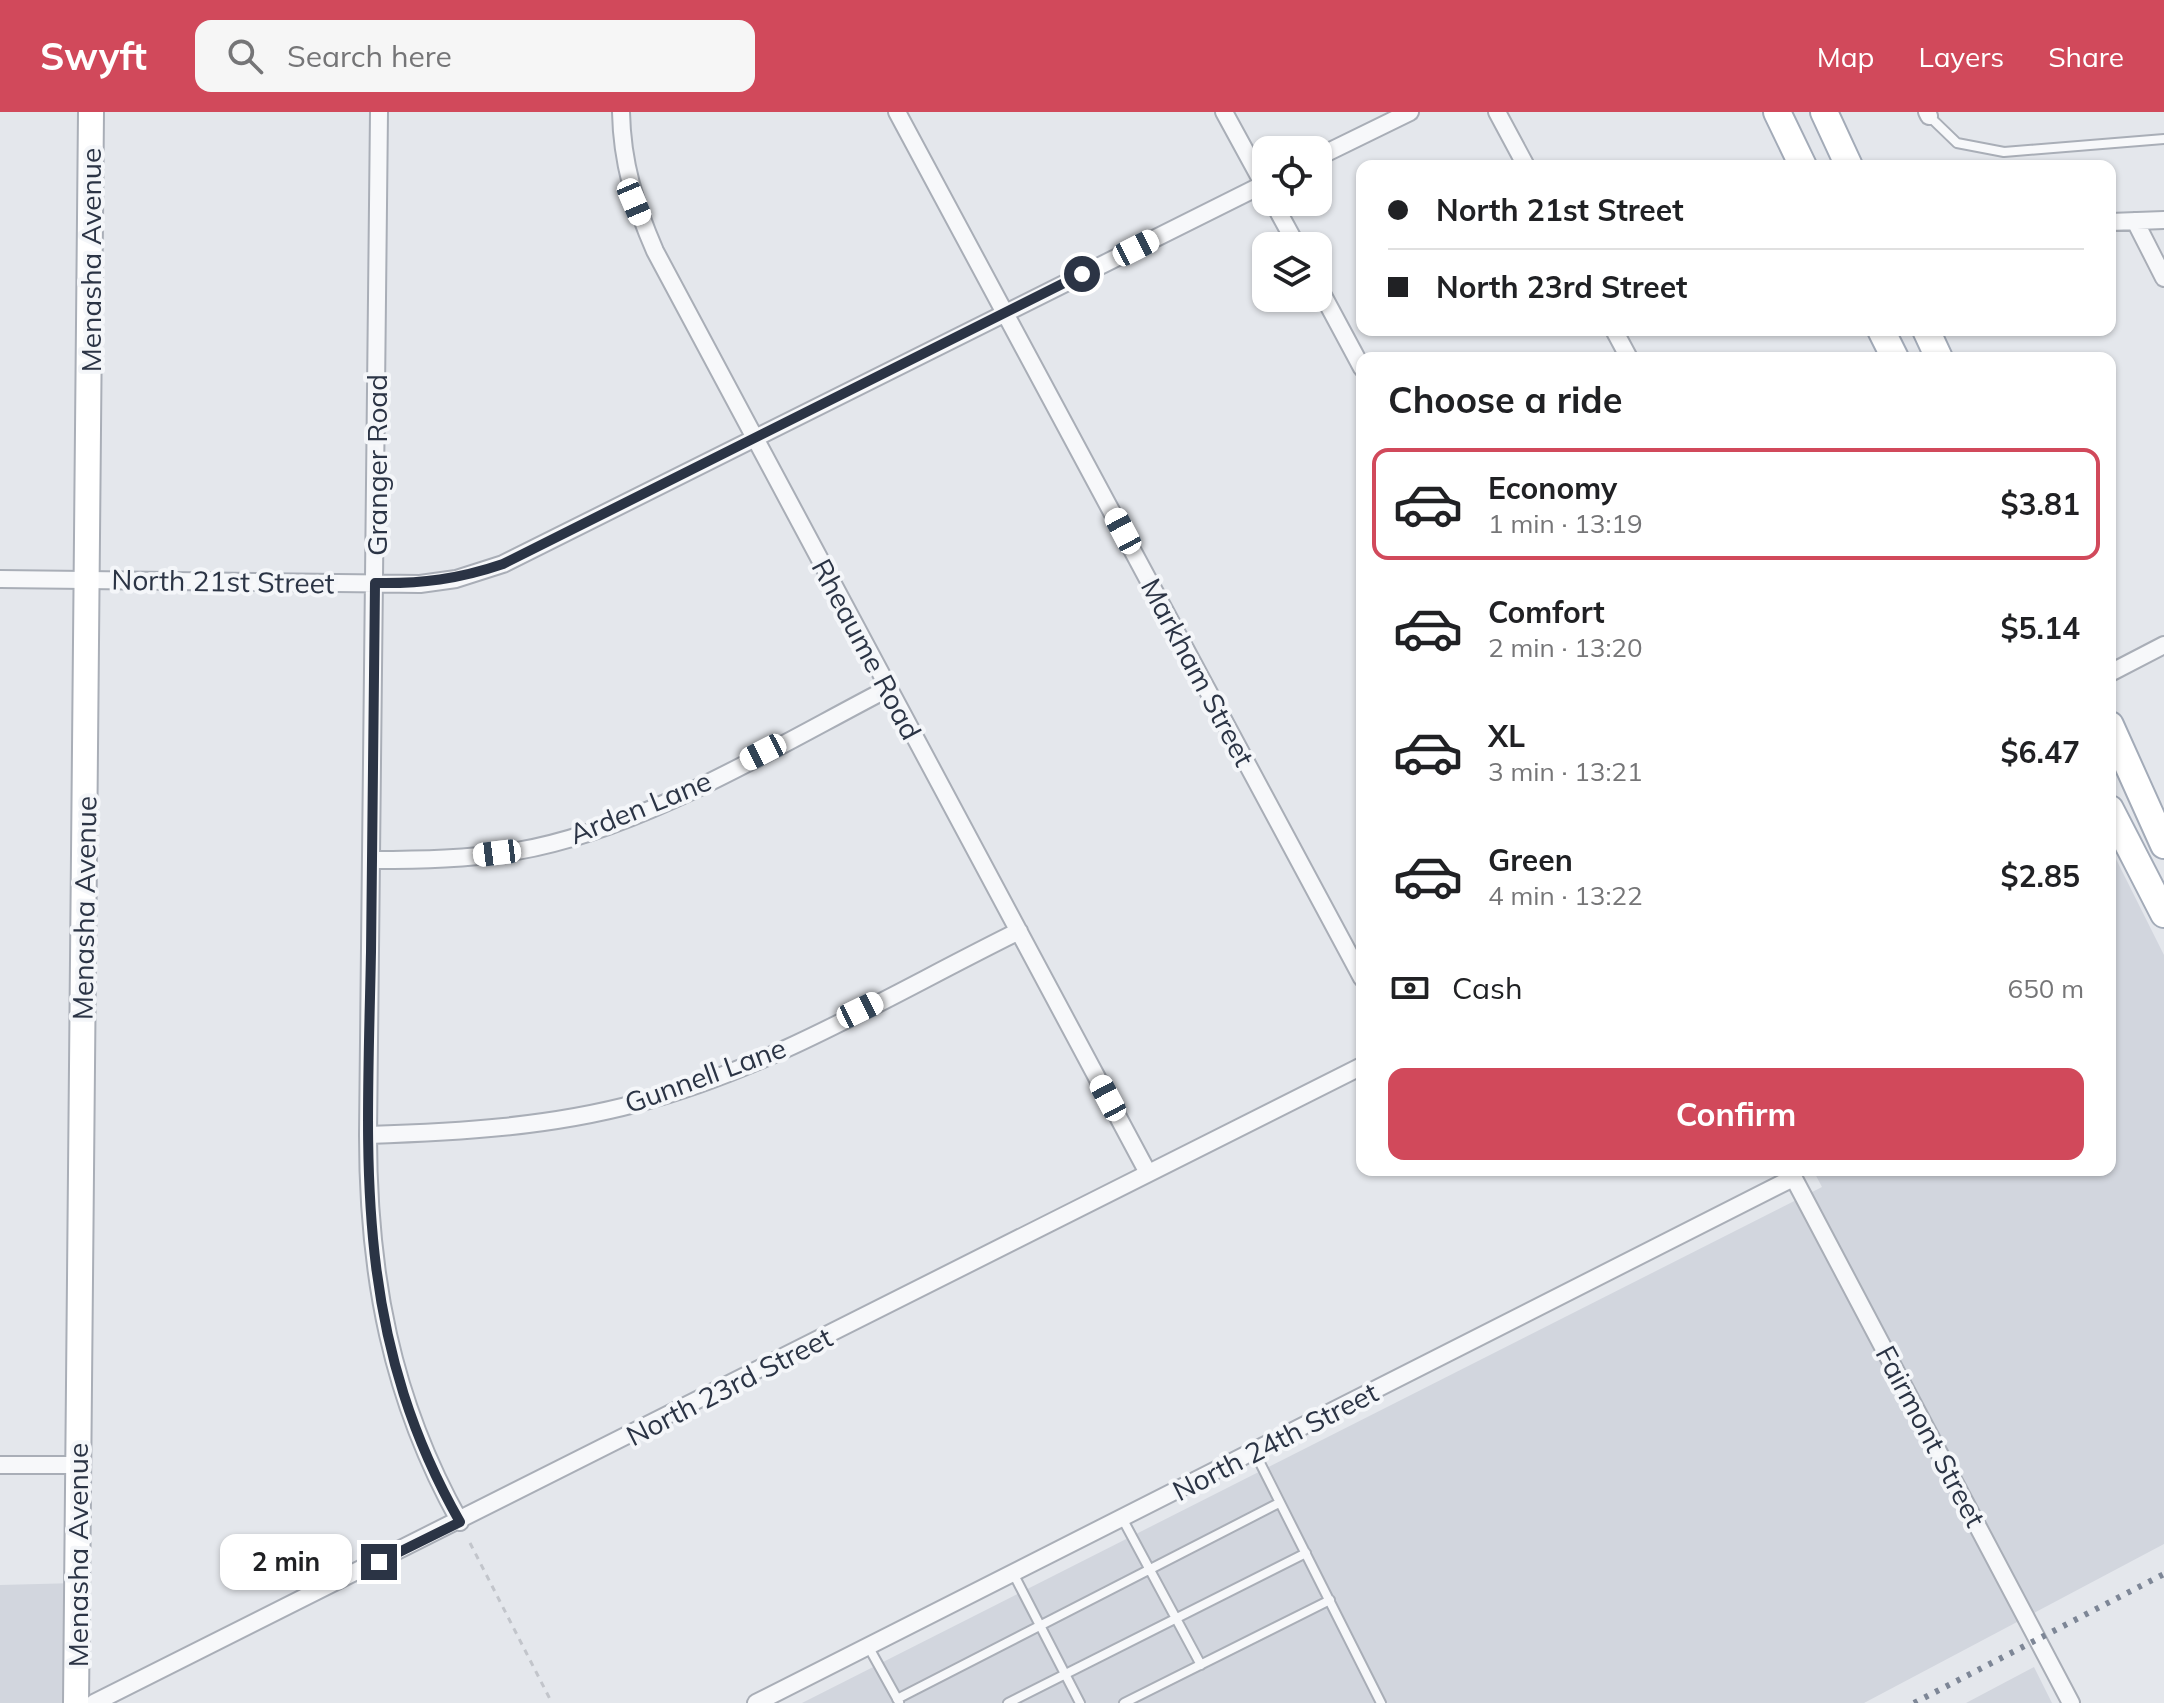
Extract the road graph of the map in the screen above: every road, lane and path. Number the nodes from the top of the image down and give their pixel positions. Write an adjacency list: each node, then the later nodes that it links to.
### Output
1 (91, 112): 27 (street, Menasha Avenue)
2 (379, 112): 28 (street, Granger Road)
3 (621, 112): 25 (street, Rheaume Road)
4 (897, 112): 22 (street, Markham Street)
5 (1224, 112): 16 (street)
6 (1410, 112): 12 (street)
7 (1497, 112): 13 (street)
8 (1777, 112): 14 (main road)
9 (1824, 112): 15 (main road)
10 (1928, 114): 11 (lane)
11 (2164, 139)
12 (1332, 150)
13 (1523, 160)
14 (1800, 160)
15 (1846, 160)
16 (1252, 162)
17 (1252, 191): 22 (street, North 21st Street)
18 (2164, 220): 19 (street)
19 (2135, 221): 20 (street); 21 (street)
20 (2116, 222)
21 (2164, 278)
22 (1006, 312): 25 (street, North 21st Street); 38 (street, Markham Street)
23 (1332, 312): 24 (street)
24 (1356, 357)
25 (755, 439): 28 (street, North 21st Street); 31 (street, Rheaume Road)
26 (0, 579): 27 (street, North 21st Street)
27 (88, 580): 28 (street, North 21st Street); 46 (street, Menasha Avenue)
28 (375, 583): 35 (street, Granger Road)
29 (2164, 645): 30 (street)
30 (2116, 670)
31 (889, 688): 35 (street, Arden Lane); 37 (street, Rheaume Road)
32 (2116, 738): 34 (main road)
33 (2116, 821): 36 (main road)
34 (2164, 845)
35 (372, 860): 40 (street, Granger Road)
36 (2164, 914)
37 (1019, 931): 40 (street, Gunnell Lane); 41 (street, Rheaume Road)
38 (1356, 967)
39 (1356, 1069): 41 (street, North 23rd Street)
40 (368, 1135): 49 (street, Granger Road)
41 (1148, 1173): 49 (street, North 23rd Street)
42 (1787, 1176): 44 (street, North 24th Street)
43 (1792, 1176): 69 (street, Fairmont Street)
44 (1254, 1451): 47 (lane); 48 (street, North 24th Street)
45 (0, 1465): 46 (street)
46 (77, 1465): 61 (street, Menasha Avenue)
47 (1279, 1503): 51 (lane); 52 (lane)
48 (1122, 1518): 52 (lane); 53 (street, North 24th Street)
49 (460, 1522): 62 (street, North 23rd Street)
50 (470, 1543): 63 (path)
51 (1306, 1553): 54 (lane); 55 (lane)
52 (1149, 1568): 55 (lane); 56 (lane)
53 (1013, 1573): 56 (lane); 57 (street, North 24th Street)
54 (1330, 1600): 58 (lane); 68 (lane)
55 (1176, 1618): 58 (lane); 59 (lane)
56 (1039, 1625): 59 (lane); 60 (lane)
57 (868, 1646): 60 (lane); 64 (street, North 24th Street)
58 (1201, 1665): 67 (lane)
59 (1065, 1674): 65 (lane); 66 (lane)
60 (898, 1701)
61 (76, 1703)
62 (94, 1703)
63 (552, 1703)
64 (756, 1703)
65 (1008, 1703)
66 (1080, 1703)
67 (1124, 1703)
68 (1381, 1703)
69 (2071, 1703)

